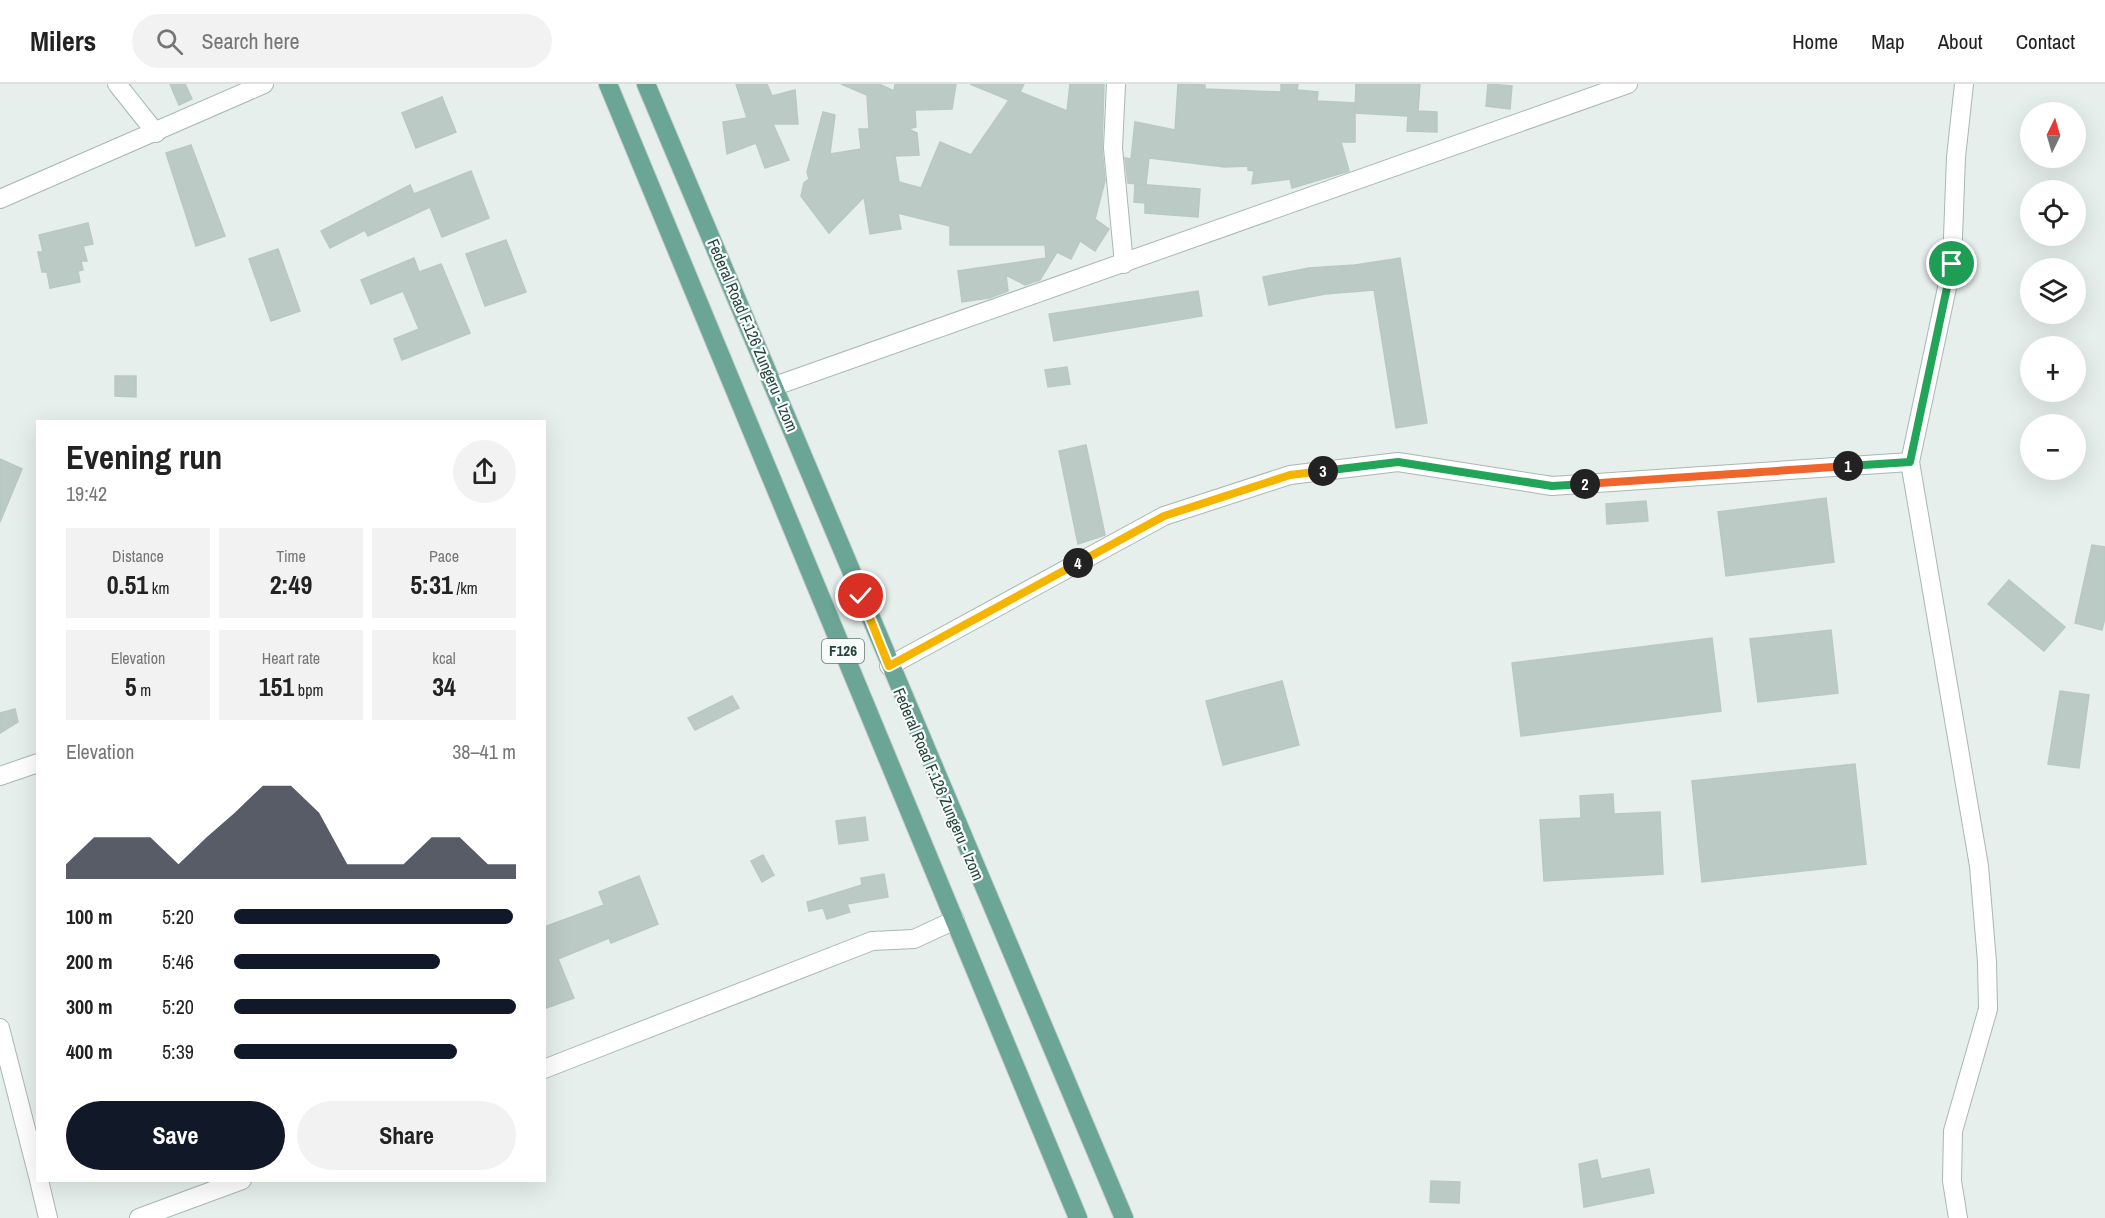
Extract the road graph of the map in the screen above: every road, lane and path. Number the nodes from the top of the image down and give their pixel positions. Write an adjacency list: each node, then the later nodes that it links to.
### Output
1 (117, 84): 8 (street)
2 (264, 84): 8 (street)
3 (608, 84): 16 (main road, F126)
4 (646, 84): 11 (main road, Federal Road F.126 Zungeru - Izom / F126)
5 (1116, 84): 10 (street)
6 (1628, 84): 10 (street)
7 (1964, 84): 12 (street)
8 (156, 133): 9 (street)
9 (0, 199)
10 (1124, 264): 11 (street)
11 (775, 386): 13 (main road, Federal Road F.126 Zungeru - Izom / F126)
12 (1910, 462): 13 (street); 26 (street)
13 (889, 666): 25 (main road, Federal Road F.126 Zungeru - Izom / F126)
14 (36, 764): 15 (street)
15 (0, 776)
16 (954, 920): 18 (street); 24 (main road, F126)
17 (0, 1028): 19 (street)
18 (546, 1068)
19 (36, 1170)
20 (39, 1182): 22 (street)
21 (230, 1183): 23 (street)
22 (48, 1218)
23 (139, 1218)
24 (1078, 1218)
25 (1124, 1218)
26 (1958, 1218)

